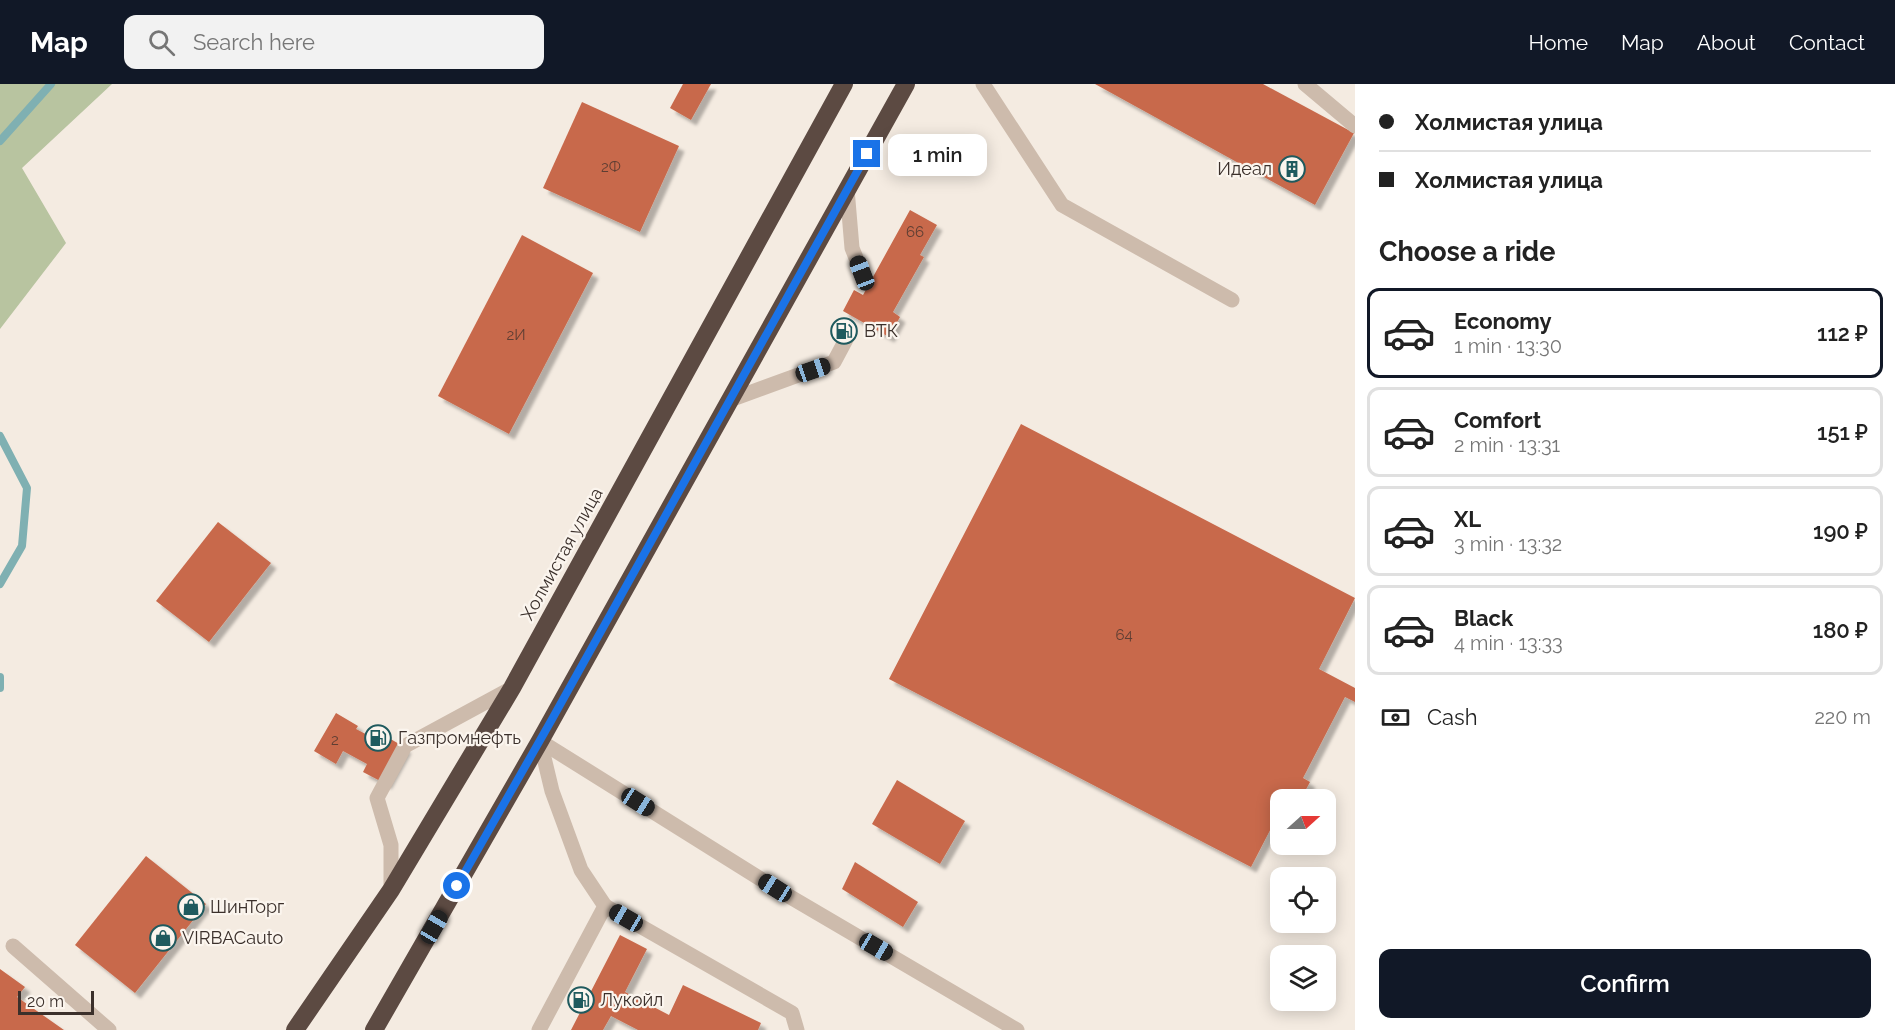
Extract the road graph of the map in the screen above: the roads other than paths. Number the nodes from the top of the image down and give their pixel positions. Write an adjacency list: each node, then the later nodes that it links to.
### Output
1 (844, 84): 11 (highway, Холмистая улица)
2 (906, 84): 6 (highway)
3 (983, 84): 8 (street)
4 (1305, 84): 5 (street)
5 (1355, 126)
6 (847, 189): 7 (street); 10 (highway)
7 (862, 273)
8 (1232, 300)
9 (850, 332): 10 (street)
10 (730, 400): 12 (highway)
11 (512, 688): 13 (highway, Холмистая улица); 13 (street)
12 (540, 741): 14 (street); 18 (highway); 21 (street)
13 (391, 890): 17 (highway, Холмистая улица)
14 (605, 906): 19 (street); 20 (street)
15 (13, 946): 16 (street)
16 (109, 1030)
17 (295, 1030)
18 (374, 1030)
19 (539, 1030)
20 (797, 1030)
21 (1017, 1030)

